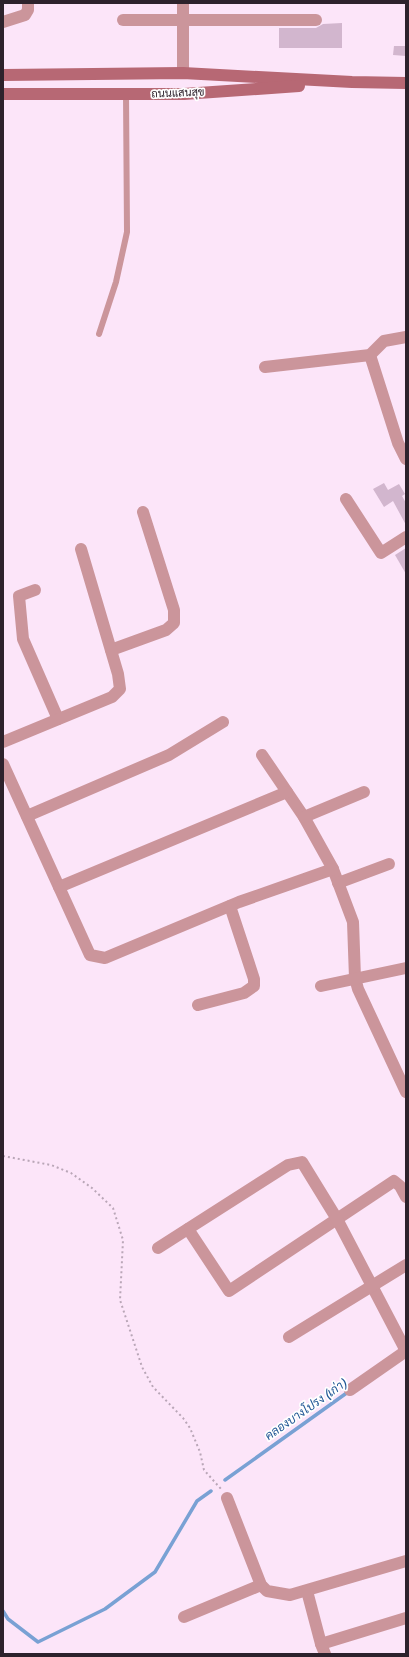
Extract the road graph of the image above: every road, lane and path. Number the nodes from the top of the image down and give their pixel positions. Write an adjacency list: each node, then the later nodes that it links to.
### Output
1 (28, 3): 6 (street)
2 (182, 3): 4 (street)
3 (123, 20): 4 (street)
4 (183, 20): 5 (street); 7 (street)
5 (316, 20)
6 (3, 22)
7 (183, 74): 8 (main road, ถนนแสนสุข); 9 (main road, ถนนแสนสุข)
8 (3, 75)
9 (352, 82): 10 (main road, ถนนแสนสุข); 12 (main road, ถนนแสนสุข)
10 (406, 82)
11 (3, 94): 12 (main road, ถนนแสนสุข)
12 (126, 94): 13 (lane)
13 (99, 334)
14 (406, 337): 15 (street)
15 (370, 355): 16 (street); 17 (street)
16 (265, 367)
17 (406, 459)
18 (346, 499): 20 (street)
19 (143, 512): 23 (street)
20 (406, 537)
21 (81, 549): 23 (street)
22 (35, 590): 24 (street)
23 (111, 650): 24 (street)
24 (58, 719): 26 (street)
25 (223, 722): 31 (street)
26 (3, 742)
27 (262, 755): 29 (street)
28 (3, 764): 31 (street)
29 (287, 792): 32 (street); 36 (street)
30 (364, 792): 32 (street)
31 (26, 816): 36 (street)
32 (304, 816): 34 (street)
33 (389, 864): 35 (street)
34 (333, 869): 35 (street); 37 (street)
35 (338, 883): 39 (street)
36 (59, 887): 37 (street)
37 (230, 906): 41 (street)
38 (406, 968): 39 (street)
39 (355, 978): 40 (street); 42 (street)
40 (321, 986)
41 (198, 1005)
42 (406, 1092)
43 (3, 1156): 53 (path)
44 (406, 1197): 45 (street)
45 (337, 1218): 46 (street); 46 (street); 49 (street)
46 (188, 1229): 47 (street)
47 (158, 1248)
48 (406, 1265): 49 (street)
49 (372, 1286): 50 (street); 51 (street)
50 (289, 1337)
51 (406, 1351): 52 (street)
52 (350, 1390)
53 (227, 1498): 55 (street)
54 (406, 1561): 56 (street)
55 (261, 1585): 56 (street); 57 (street)
56 (308, 1591): 59 (street)
57 (184, 1617)
58 (406, 1618): 59 (street)
59 (323, 1649)

